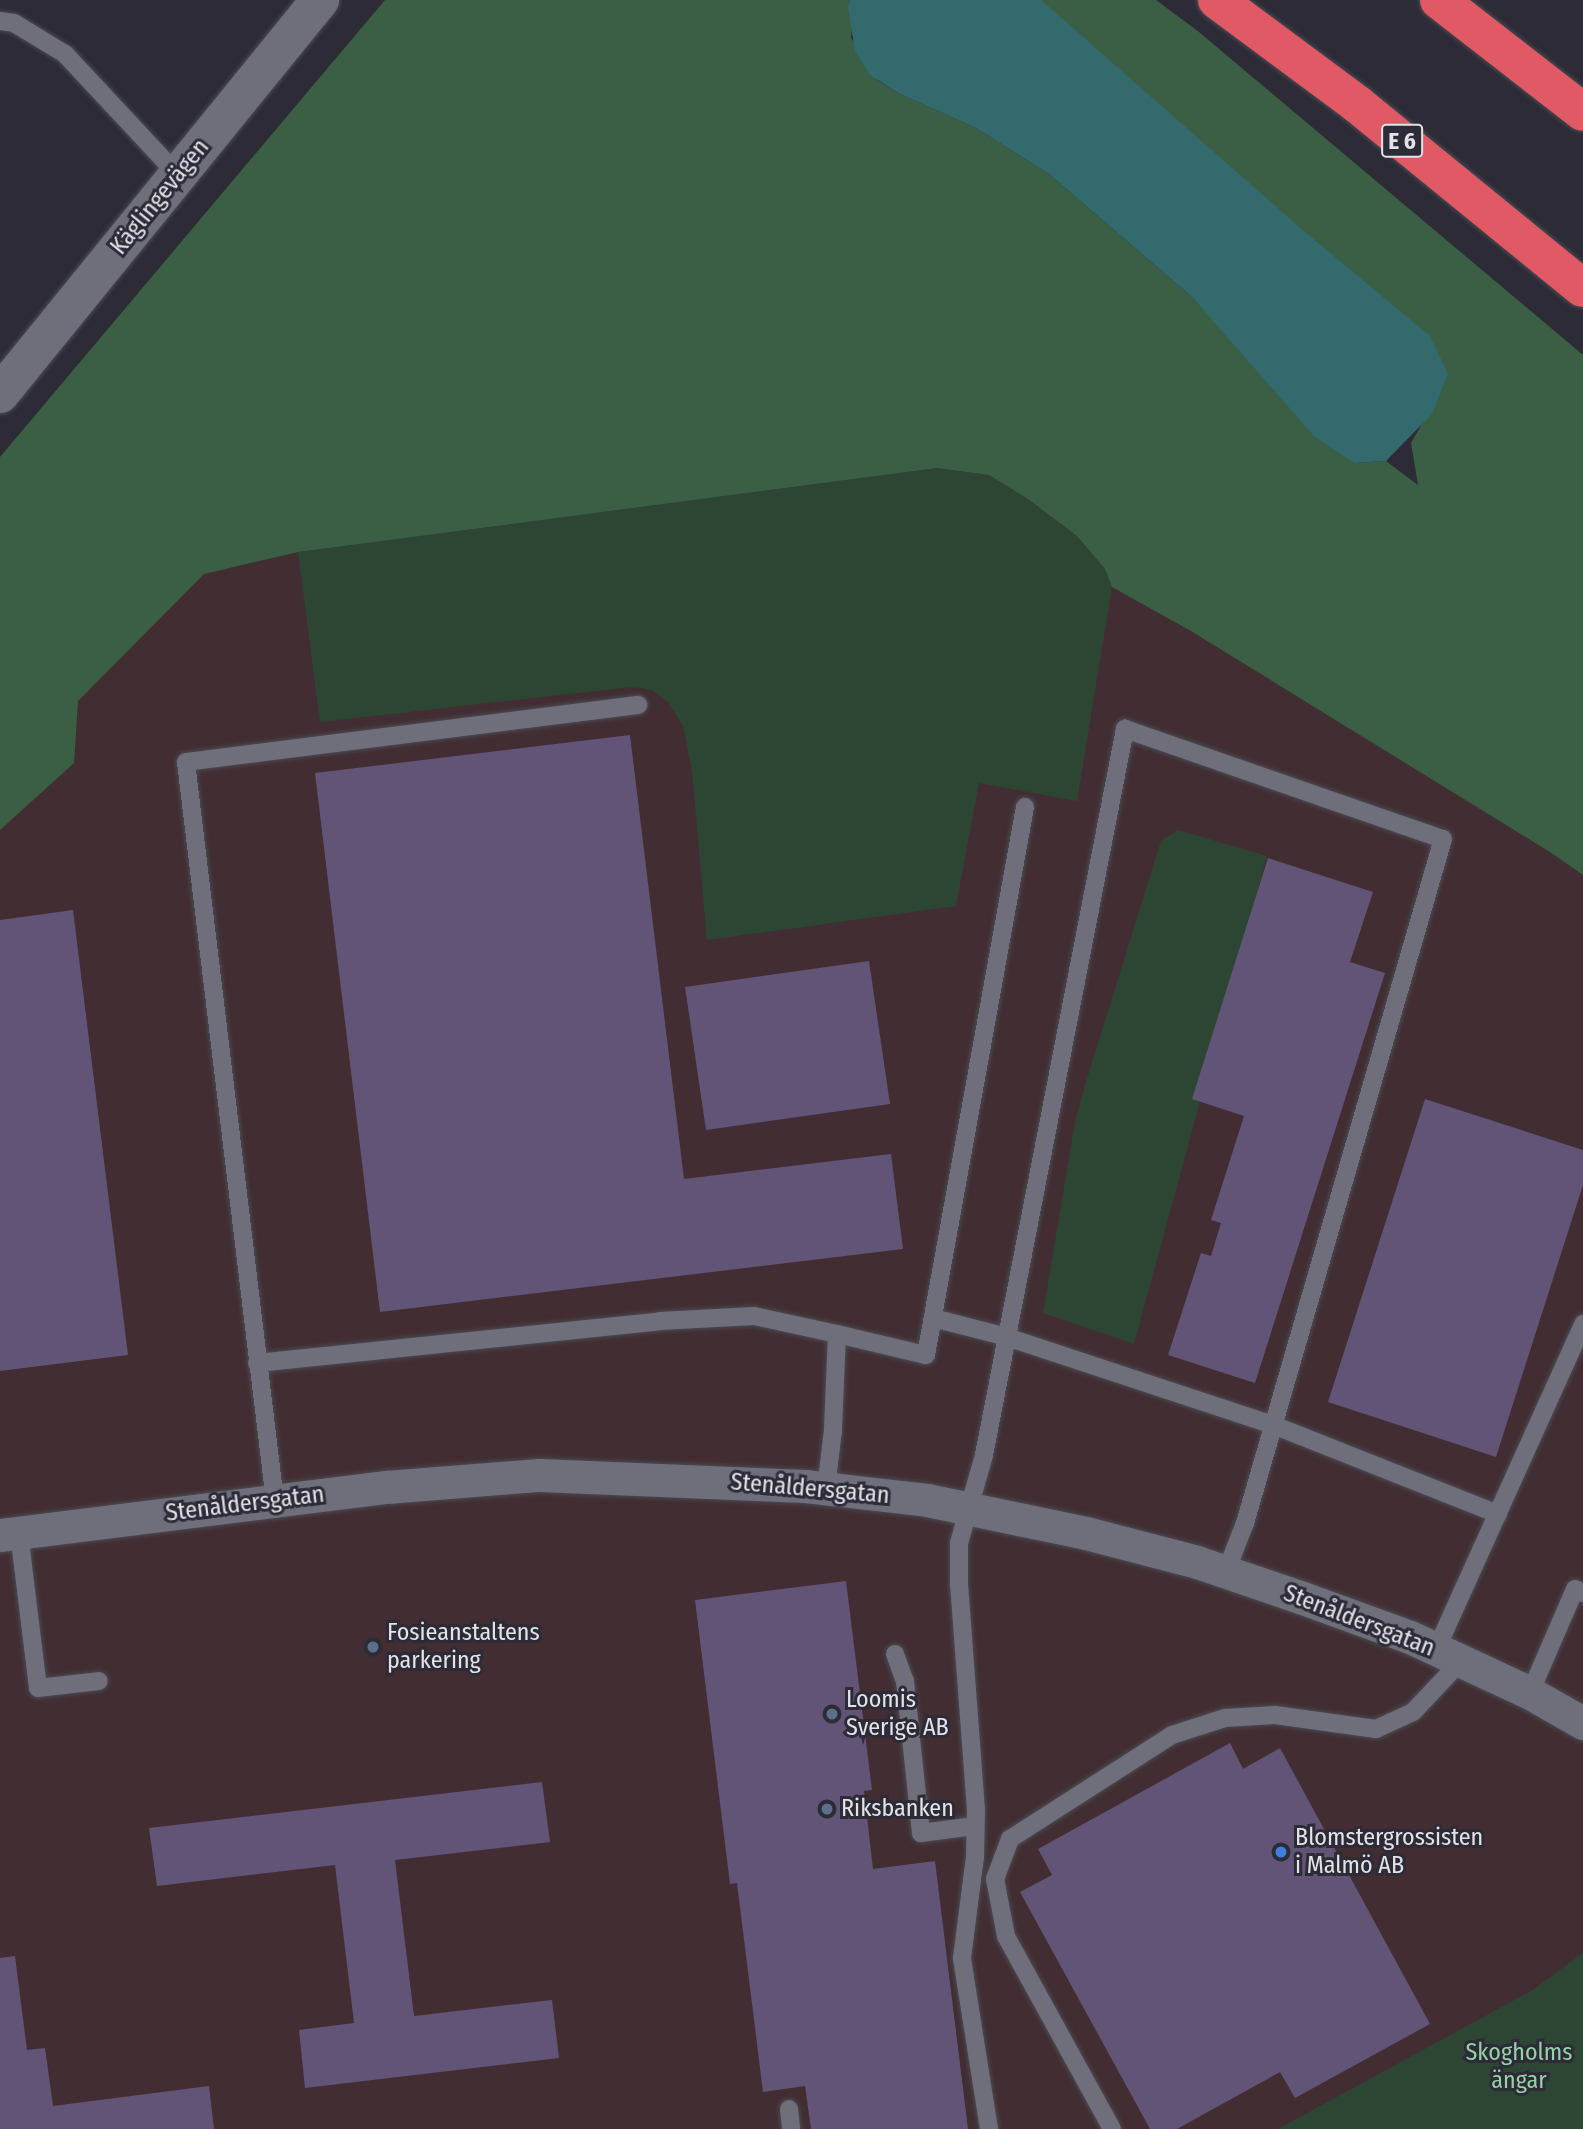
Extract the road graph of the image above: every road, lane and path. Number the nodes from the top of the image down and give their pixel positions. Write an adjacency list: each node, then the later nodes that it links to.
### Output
1 (320, 0): 6 (main road, Käglingevägen)
2 (1217, 0): 7 (highway, E 6)
3 (1439, 0): 5 (highway)
4 (0, 21): 6 (lane)
5 (1583, 112)
6 (178, 175): 8 (main road, Käglingevägen)
7 (1583, 288)
8 (0, 394)
9 (638, 705): 15 (lane)
10 (1026, 807): 11 (lane)
11 (933, 1318): 13 (lane); 14 (lane)
12 (1583, 1324): 20 (lane)
13 (837, 1334): 15 (lane); 17 (lane)
14 (1007, 1337): 16 (lane); 16 (lane); 19 (lane)
15 (257, 1363): 18 (lane)
16 (1273, 1425): 20 (lane); 22 (lane)
17 (825, 1489): 18 (street, Stenåldersgatan); 19 (street, Stenåldersgatan)
18 (275, 1501): 21 (street, Stenåldersgatan)
19 (967, 1508): 22 (street, Stenåldersgatan); 29 (lane)
20 (1498, 1514): 25 (lane)
21 (10, 1534): 26 (lane)
22 (1226, 1572): 25 (street, Stenåldersgatan)
23 (1583, 1593): 27 (lane)
24 (895, 1654): 29 (lane)
25 (1449, 1655): 27 (street, Stenåldersgatan); 33 (lane)
26 (99, 1681)
27 (1530, 1693): 28 (street, Stenåldersgatan)
28 (1583, 1723)
29 (975, 1826): 32 (lane)
30 (789, 2109): 31 (lane)
31 (791, 2129)
32 (989, 2129)
33 (1112, 2129)

